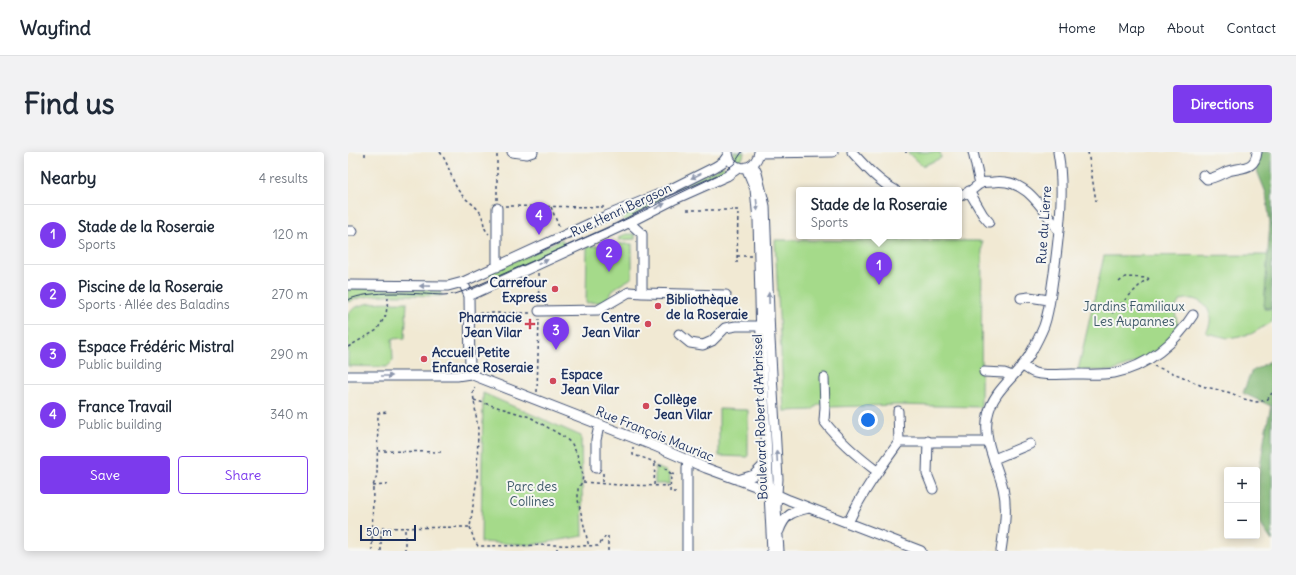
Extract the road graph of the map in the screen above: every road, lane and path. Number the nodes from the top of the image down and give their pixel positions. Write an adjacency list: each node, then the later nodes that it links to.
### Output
1 (365, 152): 14 (path)
2 (440, 152): 30 (path)
3 (497, 152): 23 (path)
4 (512, 152): 5 (street)
5 (533, 152)
6 (759, 152): 7 (street); 15 (street)
7 (832, 152)
8 (852, 152): 18 (street)
9 (973, 152): 17 (street)
10 (1058, 152): 29 (street, Rue du Lierre)
11 (1088, 152): 21 (path)
12 (1257, 152): 16 (street)
13 (728, 154): 15 (street); 34 (street, Rue Henri Bergson, one-way to 34)
14 (365, 156)
15 (746, 167): 32 (street, Boulevard Robert d'Arbrissel, one-way to 32); 41 (street, Rue Henri Bergson, one-way to 15); 49 (street, Boulevard Robert d'Arbrissel, one-way to 15)
16 (1204, 175)
17 (980, 184): 19 (street); 29 (street)
18 (884, 187)
19 (969, 191): 20 (street); 26 (street)
20 (962, 194)
21 (1096, 201)
22 (550, 206): 23 (path); 24 (path); 28 (path)
23 (497, 207): 30 (street)
24 (608, 210)
25 (687, 210): 31 (path)
26 (989, 222)
27 (632, 225): 39 (street)
28 (560, 227)
29 (1059, 231): 44 (street, Rue du Lierre)
30 (497, 236): 34 (street)
31 (737, 256): 32 (path); 33 (path)
32 (760, 257): 49 (street, Boulevard Robert d'Arbrissel)
33 (737, 263)
34 (497, 267): 36 (street, Rue Henri Bergson)
35 (538, 271): 45 (path)
36 (463, 282): 38 (street, Rue Henri Bergson, one-way to 38); 41 (street)
37 (1119, 282): 47 (path)
38 (348, 284)
39 (642, 293): 40 (street); 45 (street)
40 (726, 295)
41 (469, 296): 55 (street)
42 (388, 298): 51 (path)
43 (1021, 298): 44 (street)
44 (1050, 300): 53 (street, Rue du Lierre)
45 (539, 311): 46 (path); 61 (path)
46 (479, 313)
47 (1112, 313)
48 (1193, 315): 52 (street)
49 (765, 326): 50 (street); 75 (street, Boulevard Robert d'Arbrissel); 89 (street, Boulevard Robert d'Arbrissel, one-way to 49)
50 (679, 334)
51 (348, 347)
52 (1144, 362): 53 (street); 60 (path)
53 (1022, 365): 57 (street, Rue du Lierre)
54 (984, 372): 57 (street)
55 (470, 374): 56 (street, one-way to 55); 65 (street, Rue François Mauriac)
56 (348, 376)
57 (1012, 376): 68 (street, Rue du Lierre)
58 (824, 378): 78 (street)
59 (475, 387): 62 (path)
60 (1272, 393)
61 (537, 396)
62 (474, 400): 82 (path); 92 (path)
63 (898, 411): 67 (street)
64 (389, 412): 71 (path)
65 (599, 426): 74 (street, Rue François Mauriac); 77 (street)
66 (928, 441): 67 (street); 68 (street); 87 (street)
67 (899, 442): 78 (street)
68 (988, 442): 73 (street, Rue du Lierre)
69 (1030, 444): 73 (street)
70 (633, 447): 76 (path)
71 (378, 451): 72 (path); 85 (path)
72 (443, 452)
73 (994, 459): 106 (street, Rue du Lierre)
74 (688, 460): 81 (street, Rue François Mauriac); 102 (street)
75 (767, 462): 81 (street); 89 (street, Boulevard Robert d'Arbrissel)
76 (655, 463): 79 (path); 84 (path)
77 (596, 468)
78 (878, 472): 91 (street)
79 (671, 474): 80 (path); 86 (path)
80 (678, 475)
81 (738, 480): 89 (street, Rue François Mauriac)
82 (582, 482): 84 (path); 96 (path)
83 (390, 483): 85 (path)
84 (654, 485): 86 (path)
85 (374, 486): 97 (path)
86 (671, 486): 88 (path)
87 (933, 489)
88 (677, 492)
89 (773, 493): 90 (street, Rue François Mauriac); 94 (street, Boulevard Robert d'Arbrissel); 103 (street, Boulevard Robert d'Arbrissel)
90 (809, 508): 91 (street, Rue François Mauriac); 94 (street)
91 (848, 523): 105 (street, Rue François Mauriac)
92 (470, 527): 93 (path); 95 (path)
93 (405, 528): 98 (path); 99 (path)
94 (778, 535): 104 (street, Boulevard Robert d'Arbrissel)
95 (557, 545): 96 (path); 100 (path)
96 (589, 547): 101 (path)
97 (372, 551)
98 (381, 551)
99 (405, 551)
100 (557, 551)
101 (608, 551)
102 (687, 551)
103 (772, 551)
104 (779, 551)
105 (921, 551)
106 (1001, 551)

